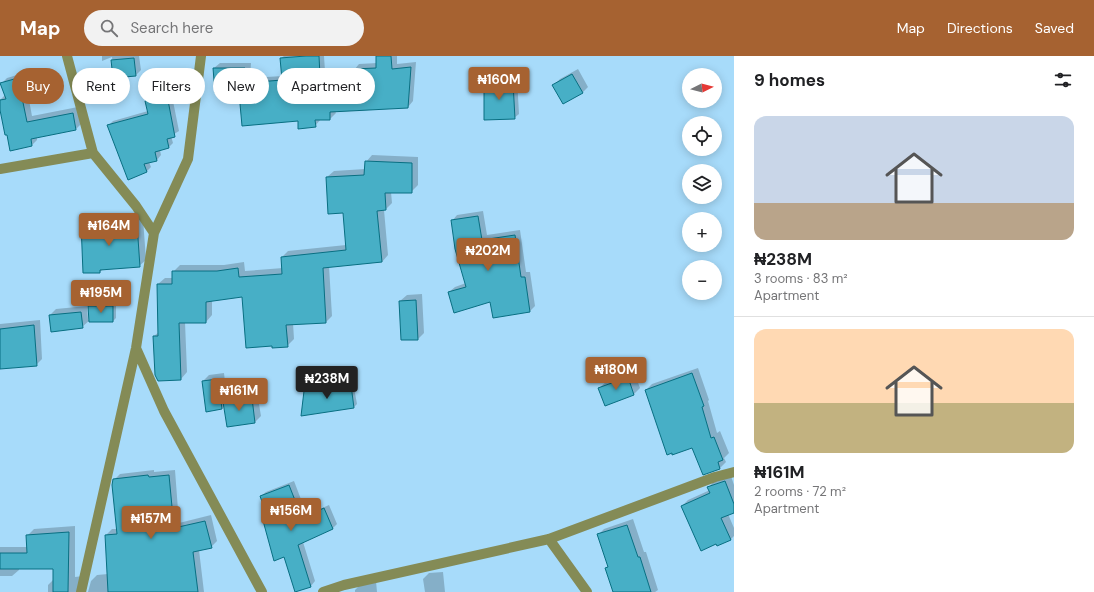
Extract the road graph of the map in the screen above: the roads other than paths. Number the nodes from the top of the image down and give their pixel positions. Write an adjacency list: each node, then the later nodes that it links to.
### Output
1 (67, 56): 3 (street)
2 (202, 56): 5 (street)
3 (93, 153): 4 (street); 5 (street)
4 (0, 169)
5 (154, 233): 6 (street)
6 (136, 348): 9 (street); 10 (street)
7 (734, 472): 8 (street)
8 (549, 539): 11 (street); 12 (street)
9 (82, 592)
10 (262, 592)
11 (323, 592)
12 (587, 592)

